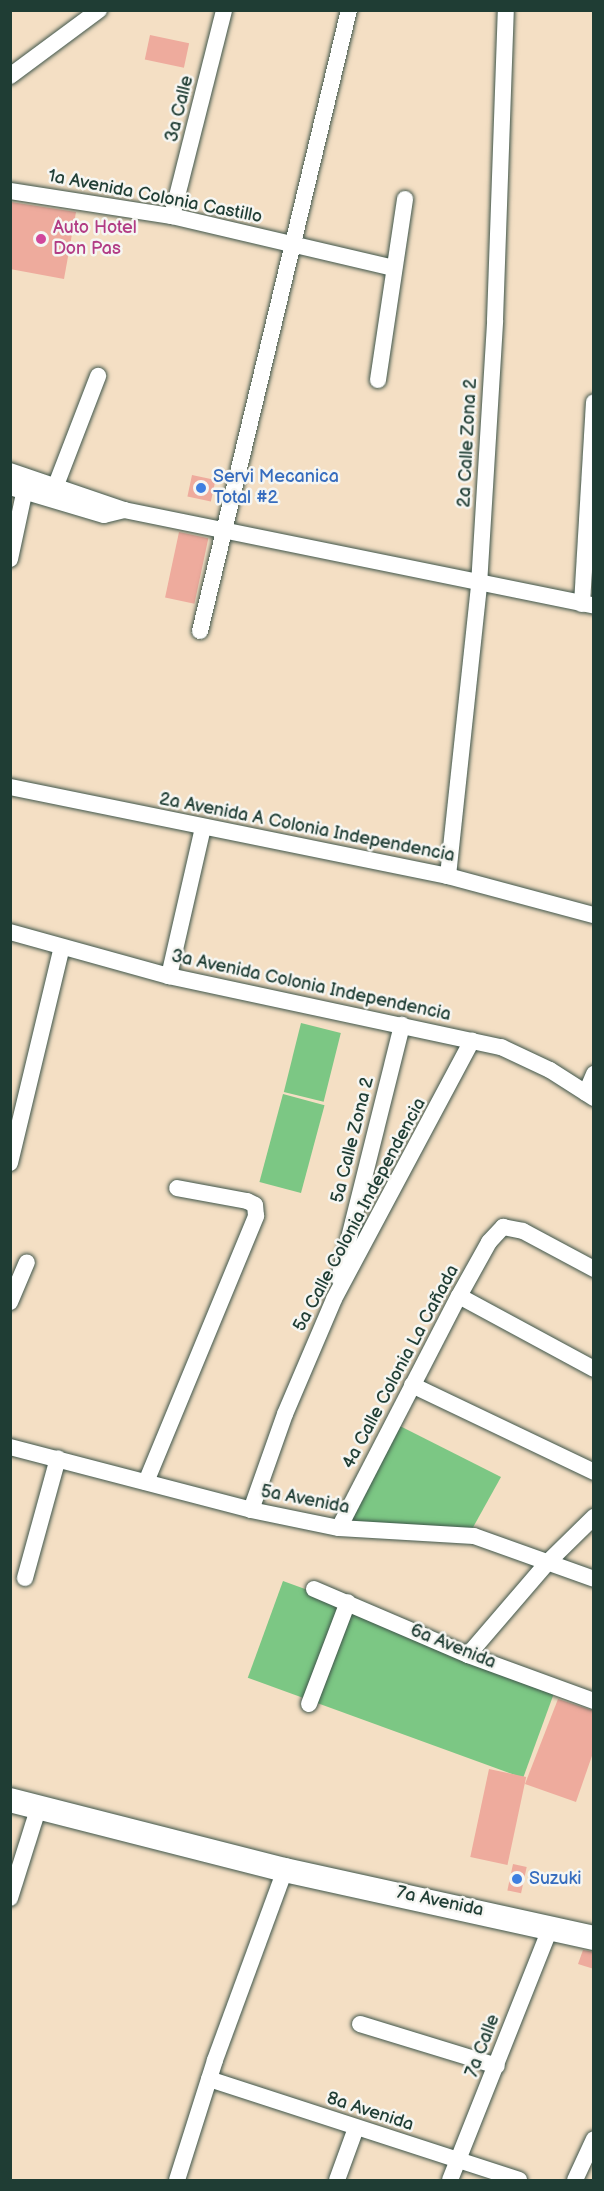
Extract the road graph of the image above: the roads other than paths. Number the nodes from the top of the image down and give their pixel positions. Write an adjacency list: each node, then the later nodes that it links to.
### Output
1 (99, 10): 5 (street)
2 (224, 10): 8 (street, 3a Calle)
3 (349, 10): 9 (street)
4 (506, 10): 20 (street, 2a Calle Zona 2)
5 (10, 76)
6 (10, 191): 8 (street, 1a Avenida Colonia Castillo)
7 (405, 199): 10 (street)
8 (172, 216): 9 (street, 1a Avenida Colonia Castillo)
9 (292, 244): 10 (street, 1a Avenida Colonia Castillo); 18 (street)
10 (394, 268): 12 (street)
11 (98, 376): 17 (street)
12 (378, 380)
13 (594, 402): 14 (street)
14 (592, 452): 21 (street)
15 (10, 471): 16 (street)
16 (21, 484): 17 (street); 19 (street)
17 (55, 492): 18 (street)
18 (223, 531): 20 (street); 22 (street)
19 (10, 559)
20 (479, 585): 21 (street); 25 (street, 2a Calle Zona 2)
21 (588, 605)
22 (200, 632)
23 (10, 787): 24 (street, 2a Avenida A Colonia Independencia)
24 (203, 828): 25 (street, 2a Avenida A Colonia Independencia); 29 (street)
25 (448, 876): 26 (street, 2a Avenida A Colonia Independencia)
26 (594, 915)
27 (10, 932): 28 (street, 3a Avenida Colonia Independencia)
28 (62, 947): 29 (street, 3a Avenida Colonia Independencia); 34 (street)
29 (169, 976): 30 (street, 3a Avenida Colonia Independencia)
30 (402, 1025): 31 (street, 3a Avenida Colonia Independencia); 39 (street, 5a Calle Zona 2)
31 (472, 1041): 33 (street, 3a Avenida Colonia Independencia); 39 (street, 5a Calle Colonia Independencia)
32 (594, 1074): 33 (street)
33 (590, 1095)
34 (10, 1164)
35 (177, 1188): 46 (street)
36 (27, 1262): 40 (street)
37 (594, 1269): 38 (street, 4a Calle Colonia La Cañada)
38 (459, 1296): 41 (street); 42 (street, 4a Calle Colonia La Cañada)
39 (334, 1299): 47 (street, 5a Calle Colonia Independencia)
40 (10, 1302)
41 (594, 1369)
42 (412, 1385): 45 (street); 49 (street, 4a Calle Colonia La Cañada)
43 (10, 1447): 44 (street, 5a Avenida)
44 (58, 1458): 46 (street, 5a Avenida); 51 (street)
45 (594, 1472)
46 (146, 1482): 47 (street, 5a Avenida)
47 (250, 1510): 49 (street, 5a Avenida)
48 (594, 1517): 50 (street)
49 (339, 1528): 50 (street, 5a Avenida)
50 (547, 1563): 52 (street, 5a Avenida); 55 (street)
51 (25, 1578)
52 (594, 1580)
53 (314, 1589): 54 (street, 6a Avenida)
54 (348, 1602): 55 (street, 6a Avenida); 57 (street)
55 (468, 1655): 56 (street, 6a Avenida)
56 (594, 1701)
57 (309, 1704)
58 (10, 1800): 59 (street)
59 (39, 1806): 60 (street); 61 (street)
60 (285, 1870): 62 (street, 7a Avenida); 66 (street)
61 (10, 1898)
62 (551, 1926): 63 (street, 7a Avenida); 65 (street, 7a Calle)
63 (594, 1938)
64 (360, 2024): 65 (street)
65 (497, 2066): 69 (street, 7a Calle)
66 (209, 2079): 67 (street, 8a Avenida); 70 (street)
67 (356, 2128): 69 (street, 8a Avenida); 71 (street)
68 (594, 2139): 74 (street)
69 (459, 2160): 72 (street, 7a Calle); 73 (street, 8a Avenida)
70 (177, 2181)
71 (337, 2181)
72 (450, 2181)
73 (519, 2181)
74 (575, 2181)

